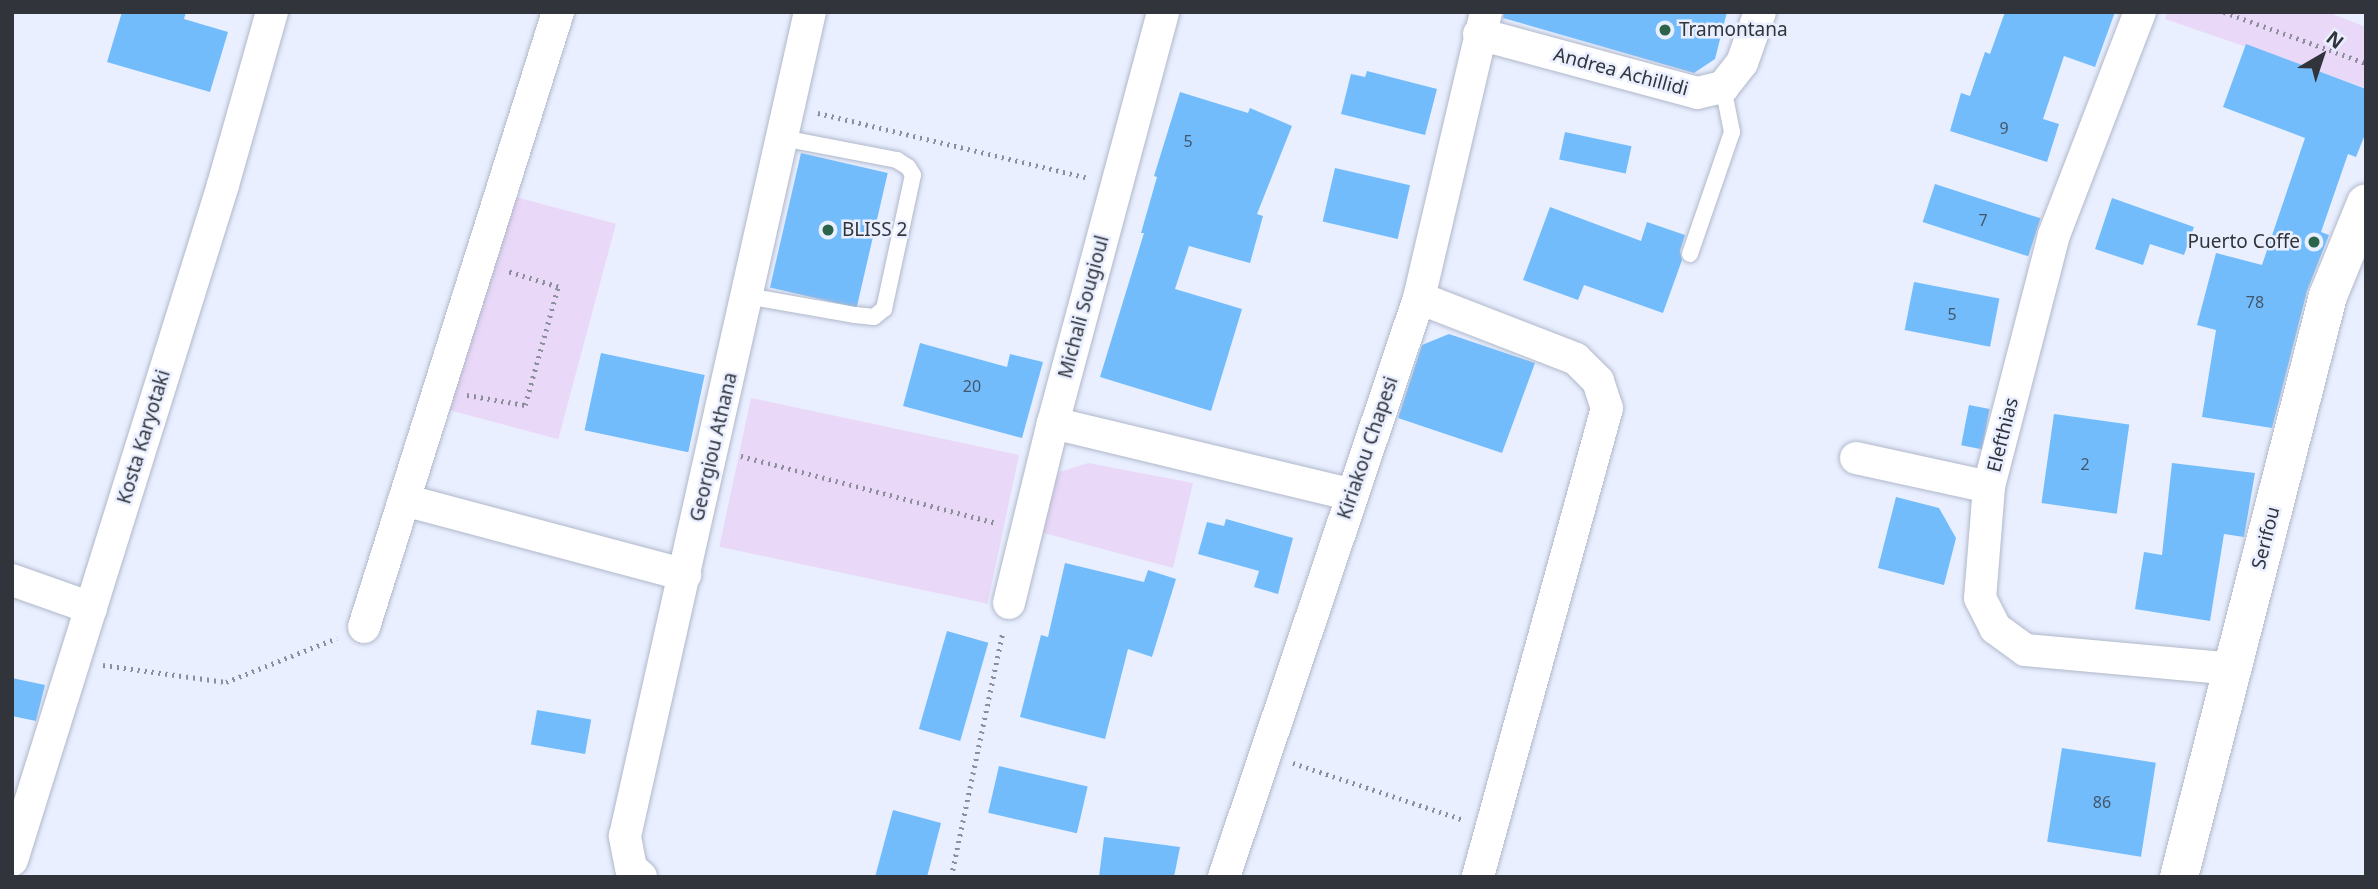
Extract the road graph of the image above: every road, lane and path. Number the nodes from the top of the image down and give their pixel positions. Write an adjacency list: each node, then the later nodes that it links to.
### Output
1 (272, 12): 30 (street, Kosta Karyotaki)
2 (558, 12): 16 (street)
3 (810, 12): 11 (street, Georgiou Athana)
4 (1163, 12): 13 (street, Michali Sougioul)
5 (1760, 12): 10 (street)
6 (2140, 12): 23 (street, Elefthias)
7 (2224, 12): 9 (path)
8 (1483, 23): 10 (street, Andrea Achillidi); 18 (street, Kiriakou Chapesi)
9 (2366, 63)
10 (1723, 87): 15 (lane)
11 (789, 106): 12 (street, Georgiou Athana); 13 (path)
12 (783, 138): 17 (street, Georgiou Athana); 17 (lane)
13 (1117, 185): 20 (street, Michali Sougioul)
14 (2366, 203): 33 (street, Serifou)
15 (1690, 254)
16 (479, 263): 19 (street); 19 (path)
17 (747, 296): 21 (street, Georgiou Athana)
18 (1419, 298): 24 (street, Kiriakou Chapesi); 35 (street)
19 (439, 390): 25 (street)
20 (1053, 423): 24 (street); 26 (street, Michali Sougioul)
21 (713, 449): 26 (path); 27 (street, Georgiou Athana)
22 (1856, 458): 23 (street)
23 (1989, 487): 33 (street, Elefthias)
24 (1352, 495): 34 (street, Kiriakou Chapesi)
25 (404, 500): 27 (street); 31 (street)
26 (1027, 531): 29 (street, Michali Sougioul)
27 (685, 575): 37 (street, Georgiou Athana)
28 (12, 580): 30 (street)
29 (1009, 603): 38 (path)
30 (91, 608): 32 (street, Kosta Karyotaki)
31 (364, 627): 32 (path)
32 (75, 661): 36 (street, Kosta Karyotaki)
33 (2232, 669): 41 (street, Serifou)
34 (1265, 754): 35 (path); 39 (street, Kiriakou Chapesi)
35 (1492, 829): 40 (street)
36 (12, 860)
37 (641, 877)
38 (951, 877)
39 (1224, 877)
40 (1478, 877)
41 (2179, 877)

